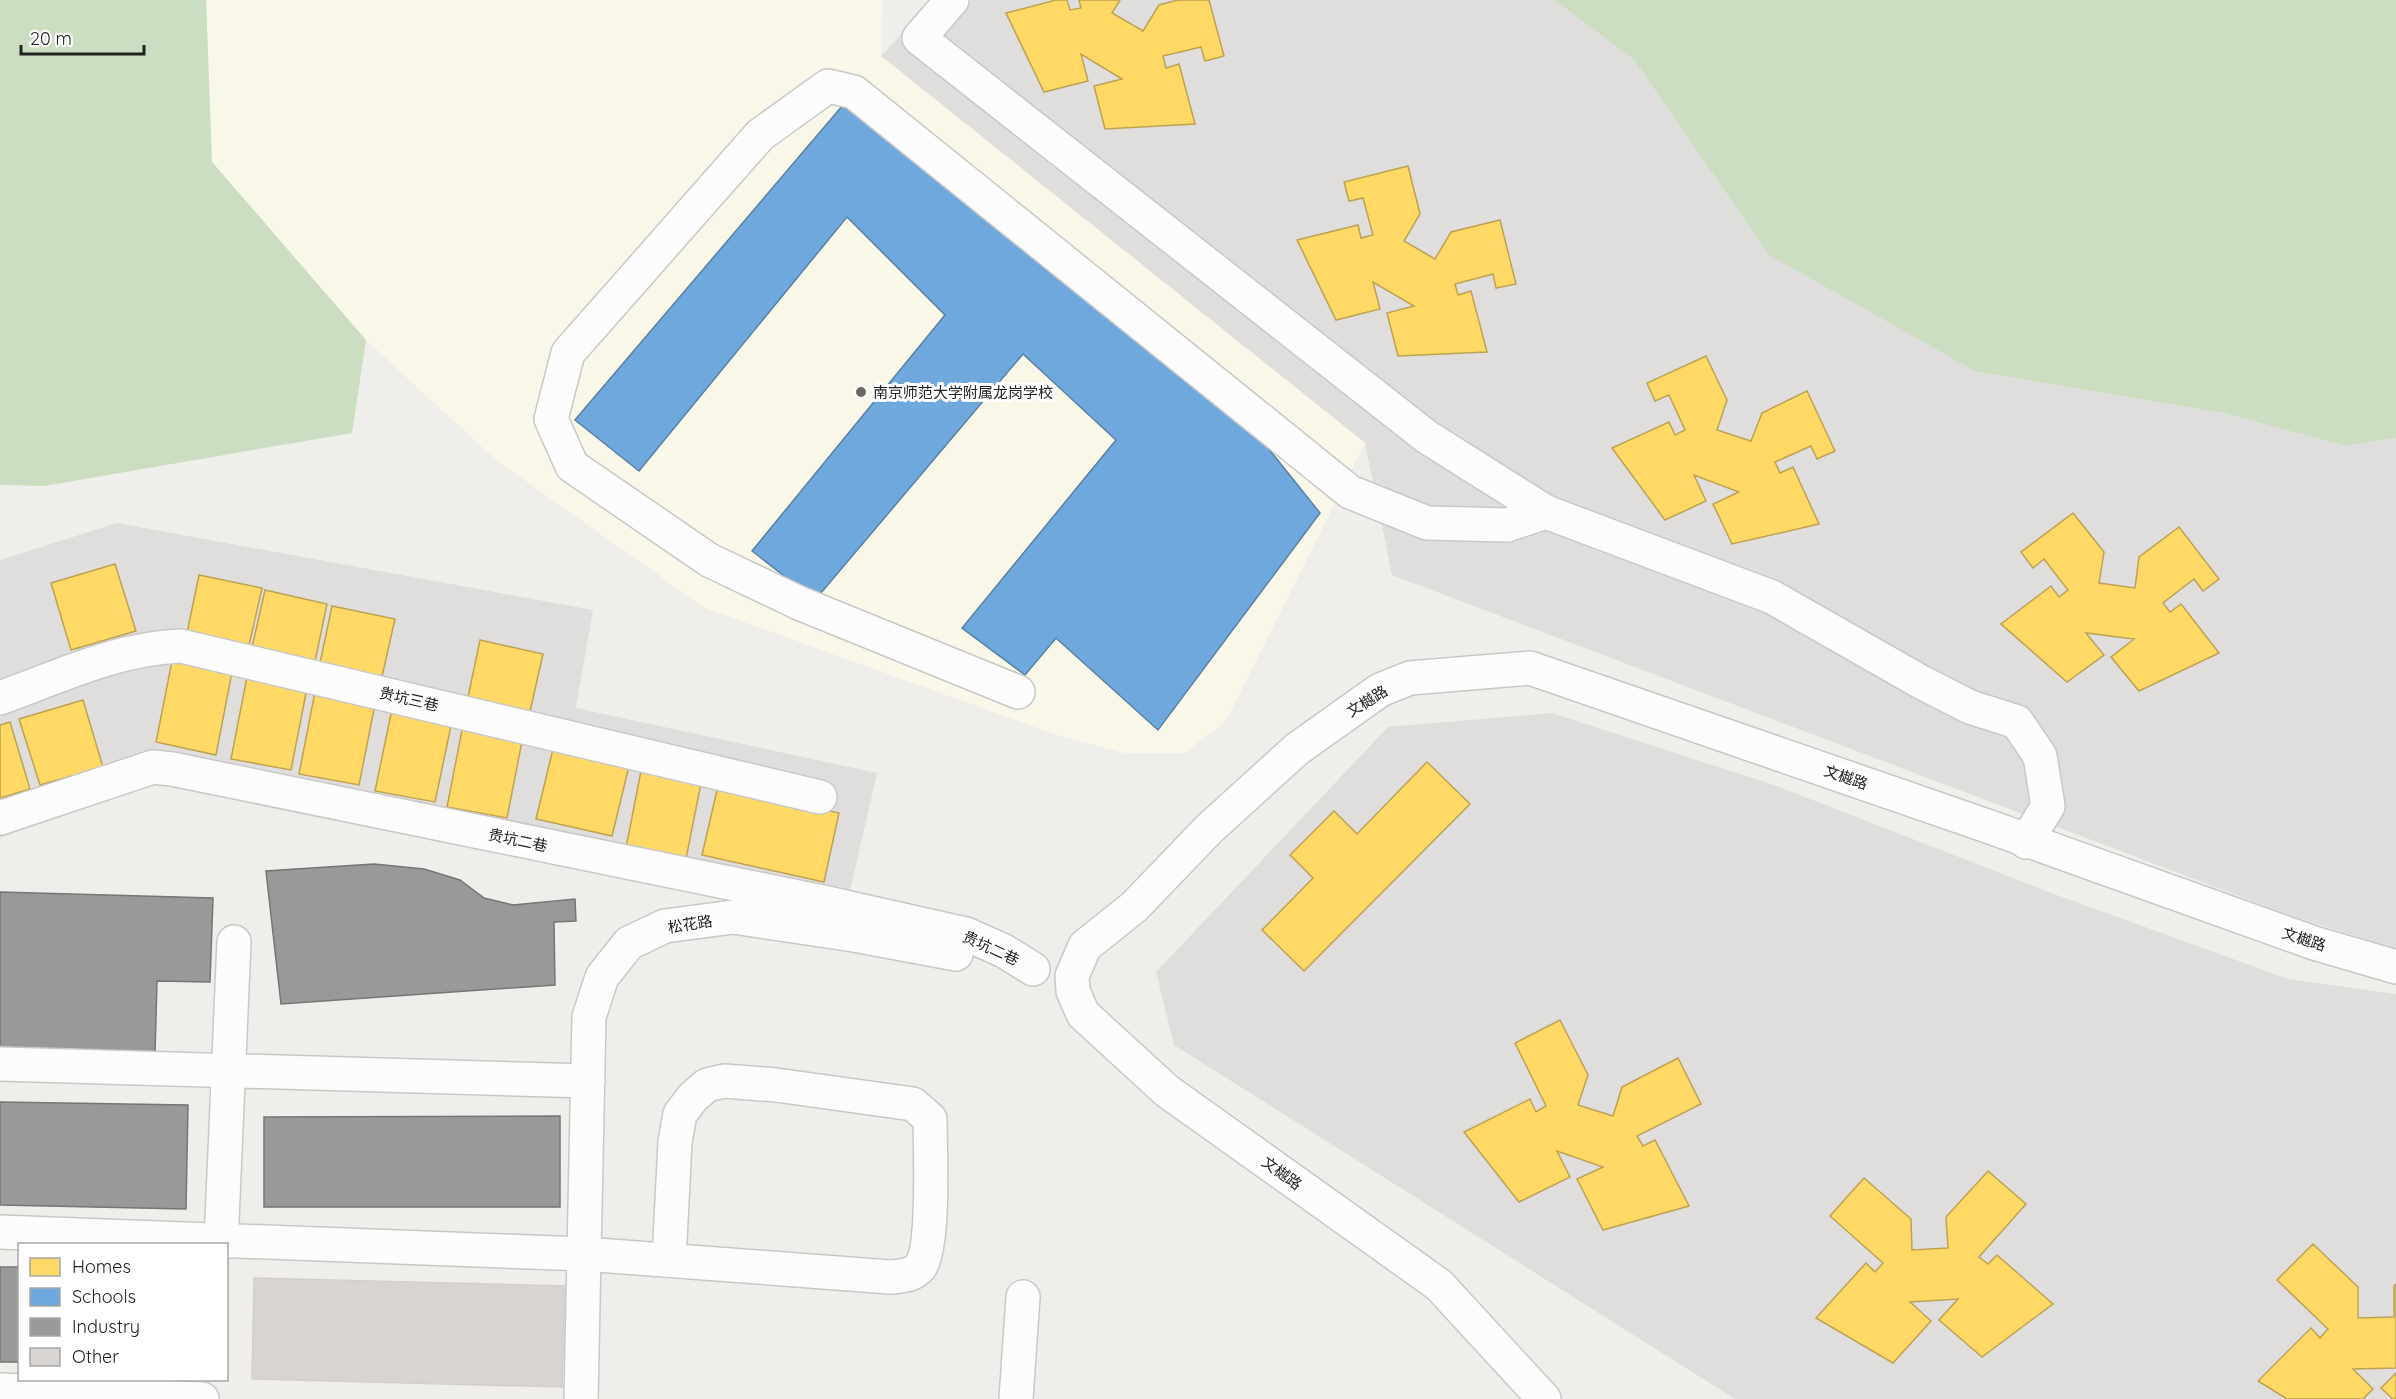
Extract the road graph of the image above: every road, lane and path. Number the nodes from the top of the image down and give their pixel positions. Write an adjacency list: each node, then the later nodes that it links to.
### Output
1 (952, 0): 2 (street)
2 (1546, 512): 3 (street); 7 (street)
3 (1018, 692)
4 (0, 698): 5 (street, 贵坑三巷)
5 (820, 797)
6 (0, 818): 10 (street, 贵坑二巷)
7 (2026, 842): 9 (street, 文樾路); 11 (street, 文樾路)
8 (234, 942): 13 (street)
9 (2396, 967)
10 (1034, 969): 11 (street, 松花路); 14 (street, 松花路)
11 (1072, 976): 26 (street, 文樾路)
12 (0, 1064): 13 (street)
13 (229, 1070): 14 (street); 16 (street)
14 (588, 1081): 17 (street, 松花路)
15 (0, 1232): 16 (street)
16 (221, 1242): 17 (street)
17 (584, 1254): 18 (street); 24 (street, 松花路)
18 (669, 1260): 18 (street)
19 (1023, 1297): 25 (street)
20 (215, 1381): 23 (street)
21 (0, 1390): 22 (street)
22 (202, 1399)
23 (214, 1399)
24 (581, 1399)
25 (1016, 1399)
26 (1544, 1399)

